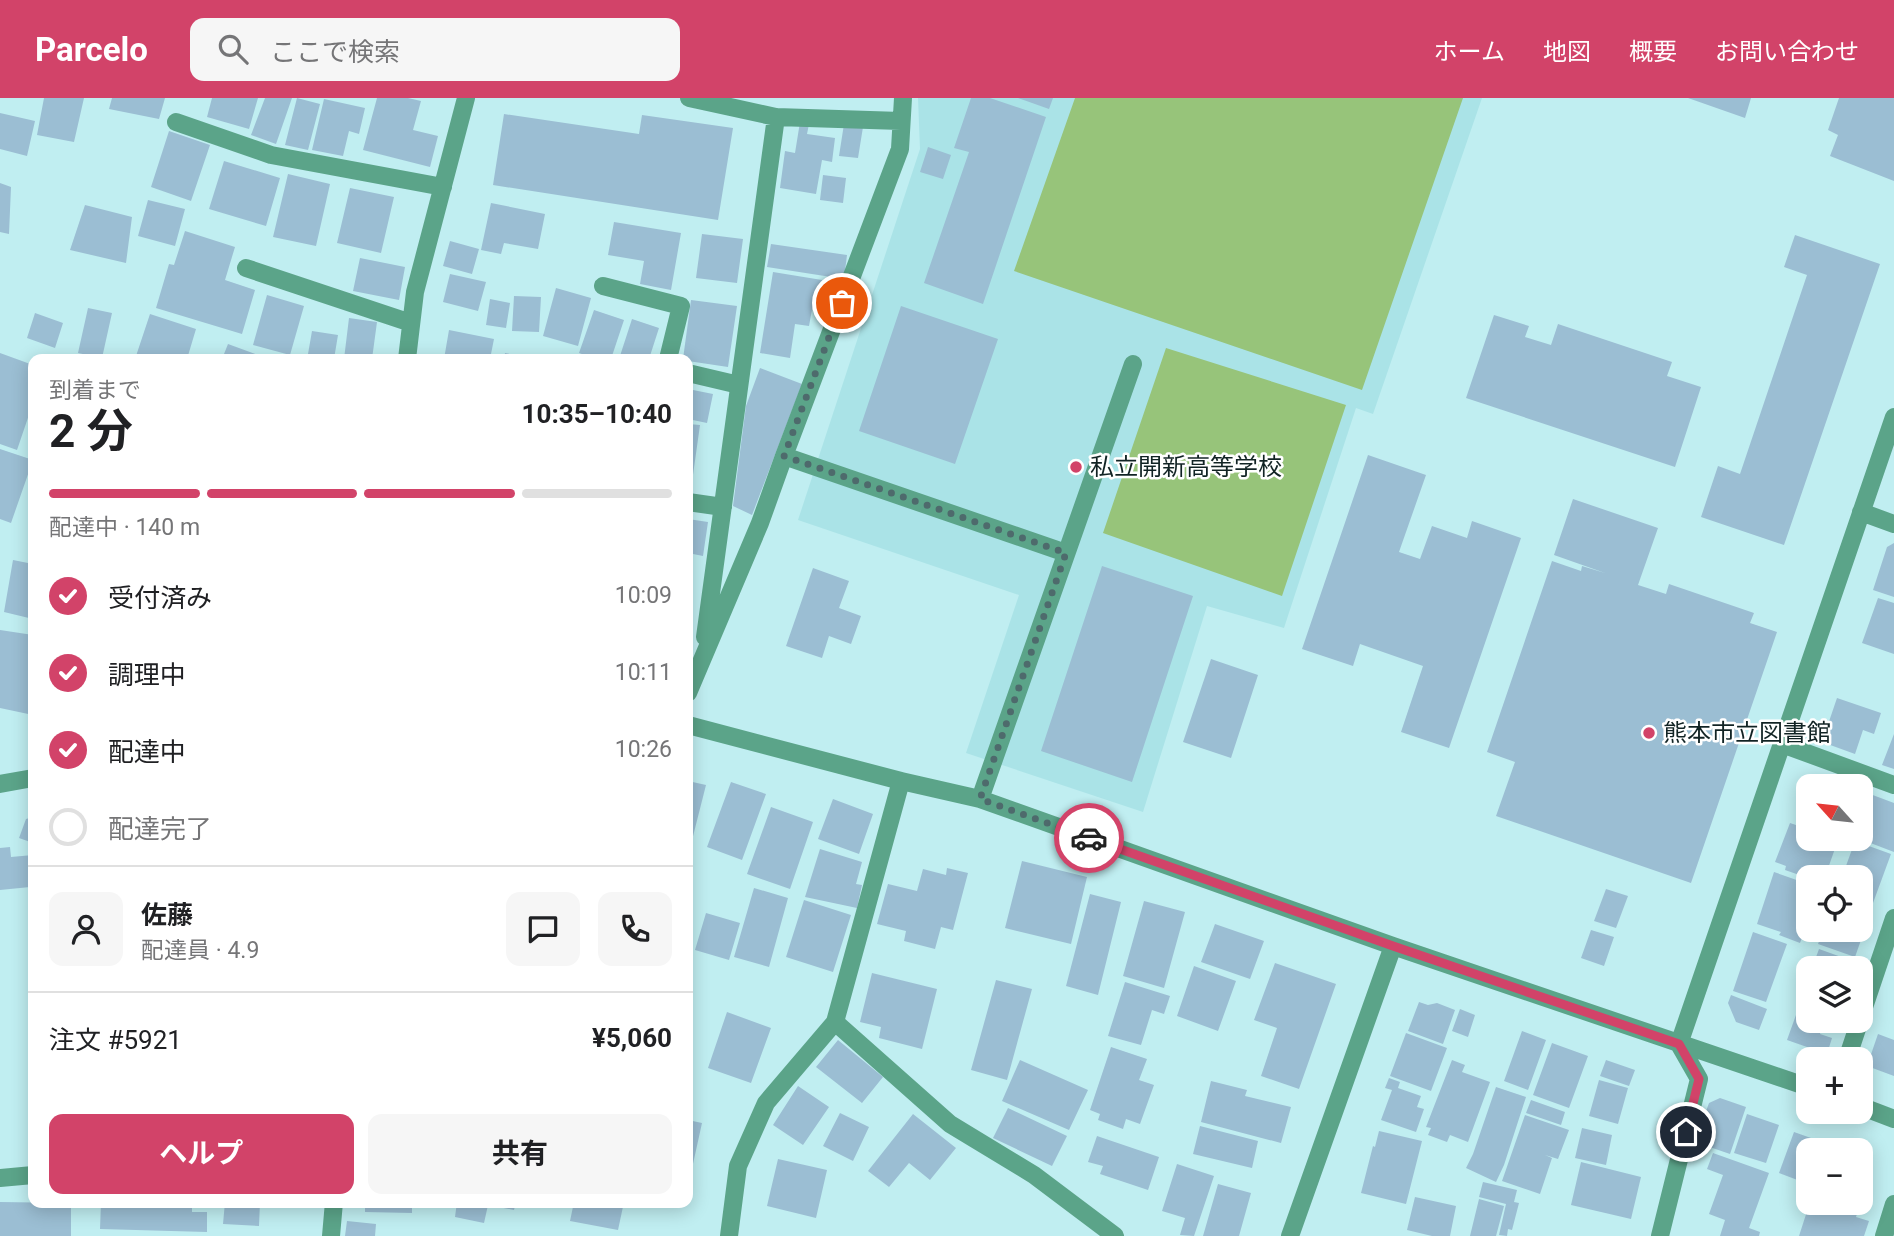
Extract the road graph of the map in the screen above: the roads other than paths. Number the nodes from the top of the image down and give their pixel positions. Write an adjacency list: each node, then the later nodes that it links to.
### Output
1 (466, 98): 8 (street)
2 (690, 98): 4 (street)
3 (903, 98): 6 (street)
4 (738, 103): 5 (street)
5 (776, 117): 6 (street); 16 (street)
6 (901, 121): 18 (street)
7 (176, 122): 8 (street)
8 (443, 187): 11 (street)
9 (246, 268): 11 (street)
10 (603, 286): 13 (street)
11 (411, 323): 12 (street)
12 (408, 354)
13 (669, 354)
14 (1133, 364): 23 (street)
15 (693, 374): 16 (street)
16 (739, 385): 20 (street)
17 (1894, 417): 21 (street)
18 (784, 456): 23 (street); 24 (street)
19 (693, 503): 20 (street)
20 (723, 507): 24 (street)
21 (1861, 512): 22 (street); 27 (street)
22 (1894, 524)
23 (1066, 553): 32 (street)
24 (703, 658): 25 (street)
25 (693, 681)
26 (693, 726): 29 (street)
27 (1782, 744): 31 (street); 37 (street)
28 (28, 779): 30 (street)
29 (901, 781): 32 (street); 36 (street)
30 (0, 784)
31 (1894, 785)
32 (980, 799): 34 (street)
33 (1894, 918): 35 (street)
34 (1393, 946): 37 (street); 48 (street)
35 (1873, 981)
36 (835, 1022): 46 (street); 47 (street)
37 (1679, 1044): 38 (street); 49 (street)
38 (1796, 1083)
39 (1873, 1111): 40 (street)
40 (1894, 1119)
41 (28, 1175): 42 (street)
42 (0, 1178)
43 (1894, 1204): 50 (street)
44 (333, 1208): 45 (street)
45 (331, 1236)
46 (729, 1236)
47 (1115, 1236)
48 (1290, 1236)
49 (1660, 1236)
50 (1884, 1236)

